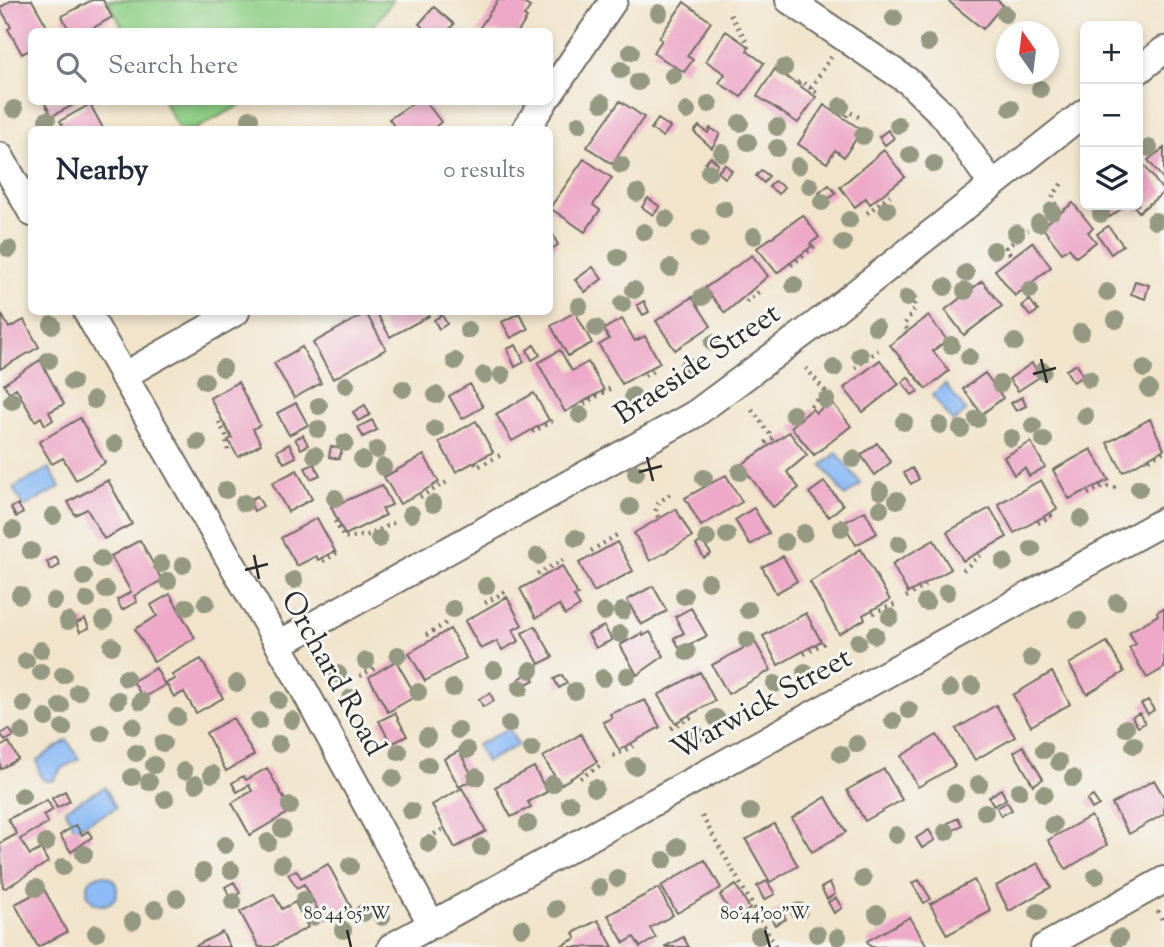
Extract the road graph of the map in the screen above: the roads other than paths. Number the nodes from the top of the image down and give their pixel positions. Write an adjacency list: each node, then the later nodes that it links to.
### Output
1 (614, 0): 5 (street)
2 (789, 0): 10 (street)
3 (1164, 50): 4 (street)
4 (1143, 67)
5 (553, 89)
6 (542, 105): 8 (street)
7 (1080, 116): 10 (street, Braeside Street)
8 (528, 126)
9 (0, 156): 11 (street)
10 (992, 184): 16 (street, Braeside Street)
11 (28, 206)
12 (89, 315): 14 (street, Orchard Road)
13 (231, 315): 14 (street)
14 (123, 376): 16 (street, Orchard Road)
15 (1164, 521): 18 (street, Warwick Street)
16 (279, 644): 18 (street, Orchard Road)
17 (1164, 880): 20 (street)
18 (432, 925): 19 (street, Warwick Street)
19 (391, 947)
20 (1044, 947)

